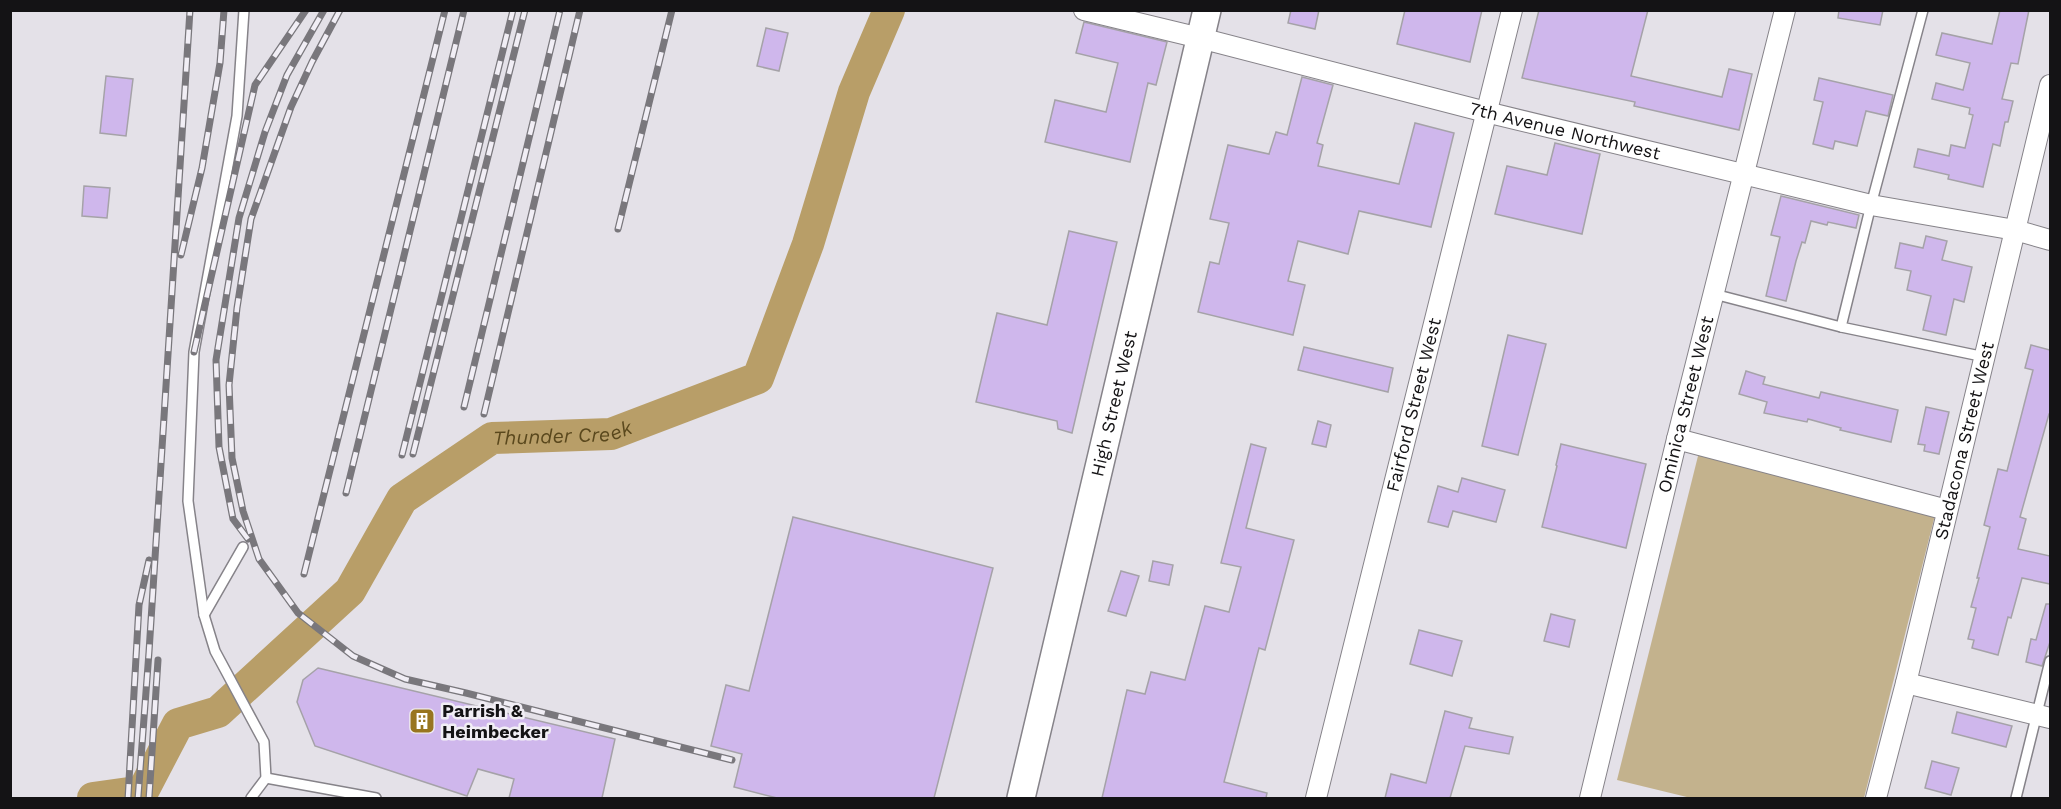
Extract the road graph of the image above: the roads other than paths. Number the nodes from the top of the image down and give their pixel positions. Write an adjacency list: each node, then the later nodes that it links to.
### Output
1 (244, 10): 20 (lane)
2 (1084, 10): 7 (street, 7th Avenue Northwest)
3 (1207, 10): 7 (main road, High Street West)
4 (1512, 10): 9 (street, Fairford Street West)
5 (1785, 10): 10 (street, Ominica Street West)
6 (1923, 10): 11 (lane)
7 (1200, 38): 9 (street, 7th Avenue Northwest); 27 (main road, High Street West)
8 (2050, 85): 12 (street, Stadacona Street West)
9 (1486, 112): 10 (street, 7th Avenue Northwest); 28 (street, Fairford Street West)
10 (1745, 175): 11 (street, 7th Avenue Northwest); 14 (street, Ominica Street West)
11 (1871, 205): 12 (street, 7th Avenue Northwest); 15 (lane)
12 (2014, 231): 13 (street, 7th Avenue Northwest); 16 (street, Stadacona Street West)
13 (2050, 240)
14 (1714, 294): 15 (lane); 17 (street, Ominica Street West)
15 (1841, 327): 16 (lane)
16 (1984, 357): 18 (street, Stadacona Street West)
17 (1677, 439): 18 (street); 29 (street, Ominica Street West)
18 (1947, 510): 22 (street, Stadacona Street West)
19 (243, 547): 20 (lane)
20 (204, 615): 24 (lane)
21 (2050, 661): 23 (lane)
22 (1906, 683): 23 (street); 30 (street, Stadacona Street West)
23 (2044, 716): 31 (lane)
24 (266, 778): 25 (lane); 26 (lane)
25 (251, 798)
26 (376, 798)
27 (1021, 798)
28 (1316, 798)
29 (1590, 798)
30 (1876, 798)
31 (2016, 798)

